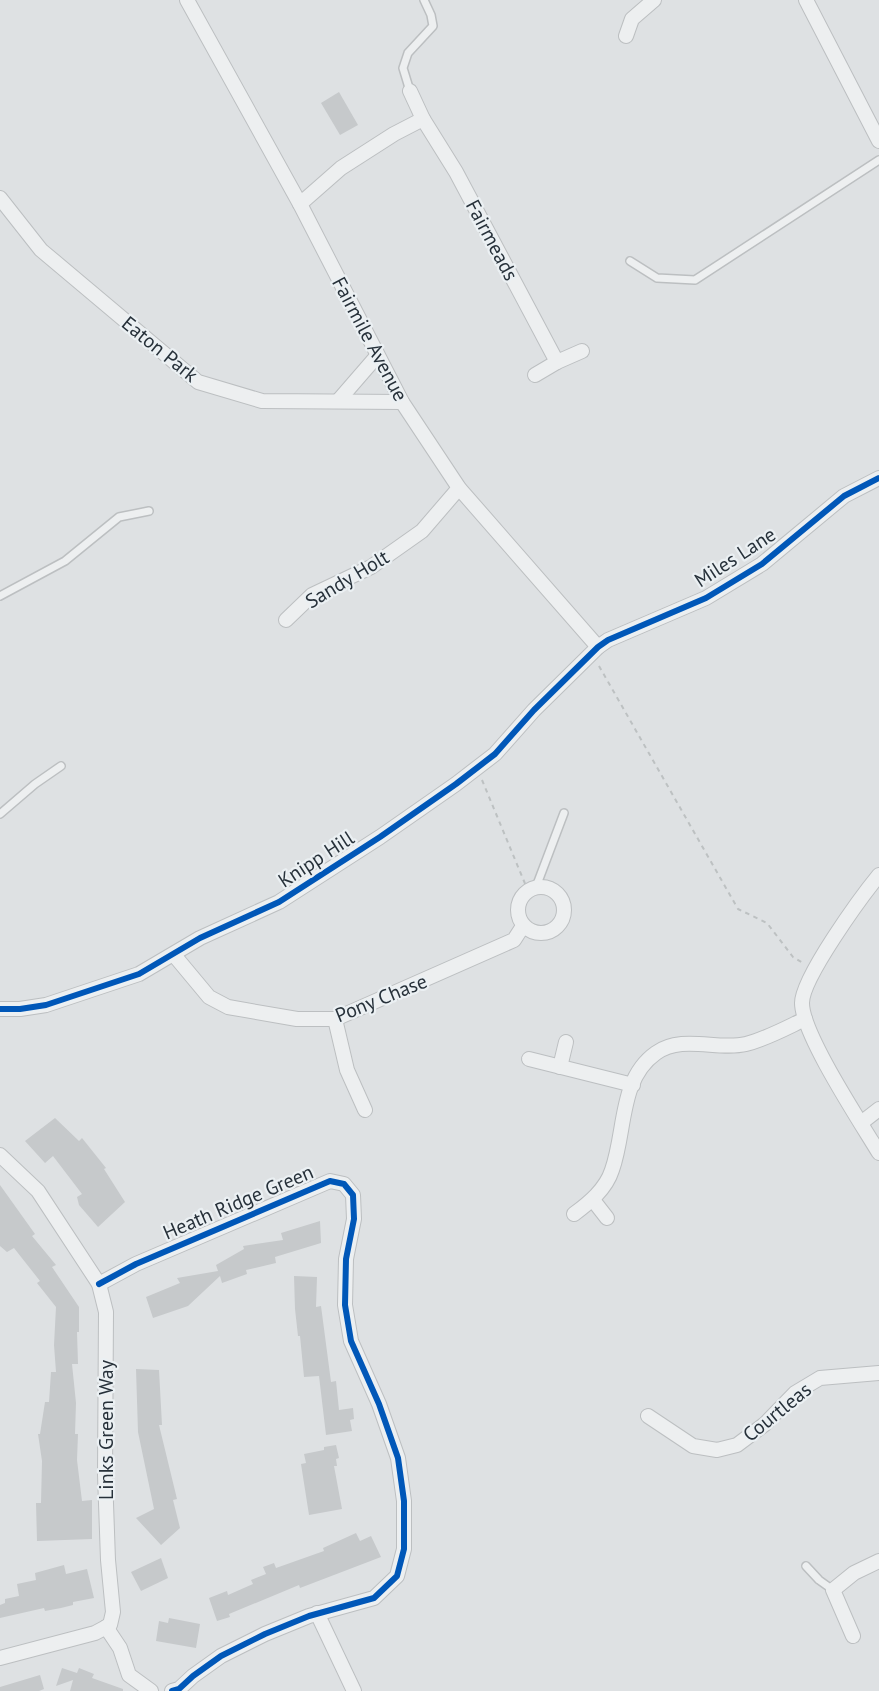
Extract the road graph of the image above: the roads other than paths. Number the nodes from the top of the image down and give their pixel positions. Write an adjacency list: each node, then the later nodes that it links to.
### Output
1 (187, 0): 11 (street, Fairmile Avenue)
2 (424, 0): 6 (lane)
3 (654, 0): 5 (street)
4 (806, 0): 8 (street)
5 (626, 36)
6 (410, 91): 7 (street, Fairmeads)
7 (423, 119): 11 (street); 15 (street, Fairmeads)
8 (879, 141)
9 (879, 160): 12 (lane)
10 (0, 198): 17 (street, Eaton Park)
11 (300, 204): 14 (street, Fairmile Avenue)
12 (630, 261)
13 (582, 351): 15 (street)
14 (377, 356): 17 (street); 18 (street, Fairmile Avenue)
15 (558, 362): 16 (street)
16 (536, 375)
17 (338, 401): 18 (street, Eaton Park)
18 (402, 402): 20 (street, Fairmile Avenue)
19 (878, 480): 24 (street, Miles Lane)
20 (459, 488): 23 (street, Sandy Holt); 24 (street, Fairmile Avenue)
21 (149, 511): 22 (lane)
22 (0, 596)
23 (286, 620)
24 (594, 650): 31 (street, Knipp Hill)
25 (62, 766): 27 (lane)
26 (564, 813): 29 (lane)
27 (0, 814)
28 (879, 875): 34 (street)
29 (532, 888): 30 (street); 30 (street)
30 (523, 926): 33 (street, Pony Chase)
31 (174, 955): 32 (street, Knipp Hill); 33 (street, Pony Chase)
32 (0, 1009)
33 (335, 1019): 40 (street)
34 (805, 1019): 38 (street); 41 (street)
35 (567, 1042): 37 (street)
36 (529, 1059): 37 (street)
37 (560, 1067): 38 (street)
38 (633, 1085): 44 (street)
39 (879, 1109): 41 (street)
40 (365, 1110)
41 (861, 1123): 42 (street)
42 (879, 1153)
43 (0, 1155): 47 (street, Links Green Way)
44 (593, 1200): 45 (street); 46 (street)
45 (574, 1215)
46 (607, 1218)
47 (99, 1284): 53 (street, Heath Ridge Green); 54 (street, Links Green Way)
48 (879, 1373): 49 (street, Courtleas)
49 (648, 1416)
50 (879, 1561): 52 (street)
51 (806, 1566): 52 (lane)
52 (833, 1590): 55 (street)
53 (317, 1613): 58 (street, Heath Ridge Green); 59 (street)
54 (106, 1627): 56 (street); 57 (street)
55 (853, 1636)
56 (0, 1658)
57 (151, 1691)
58 (172, 1691)
59 (354, 1691)

